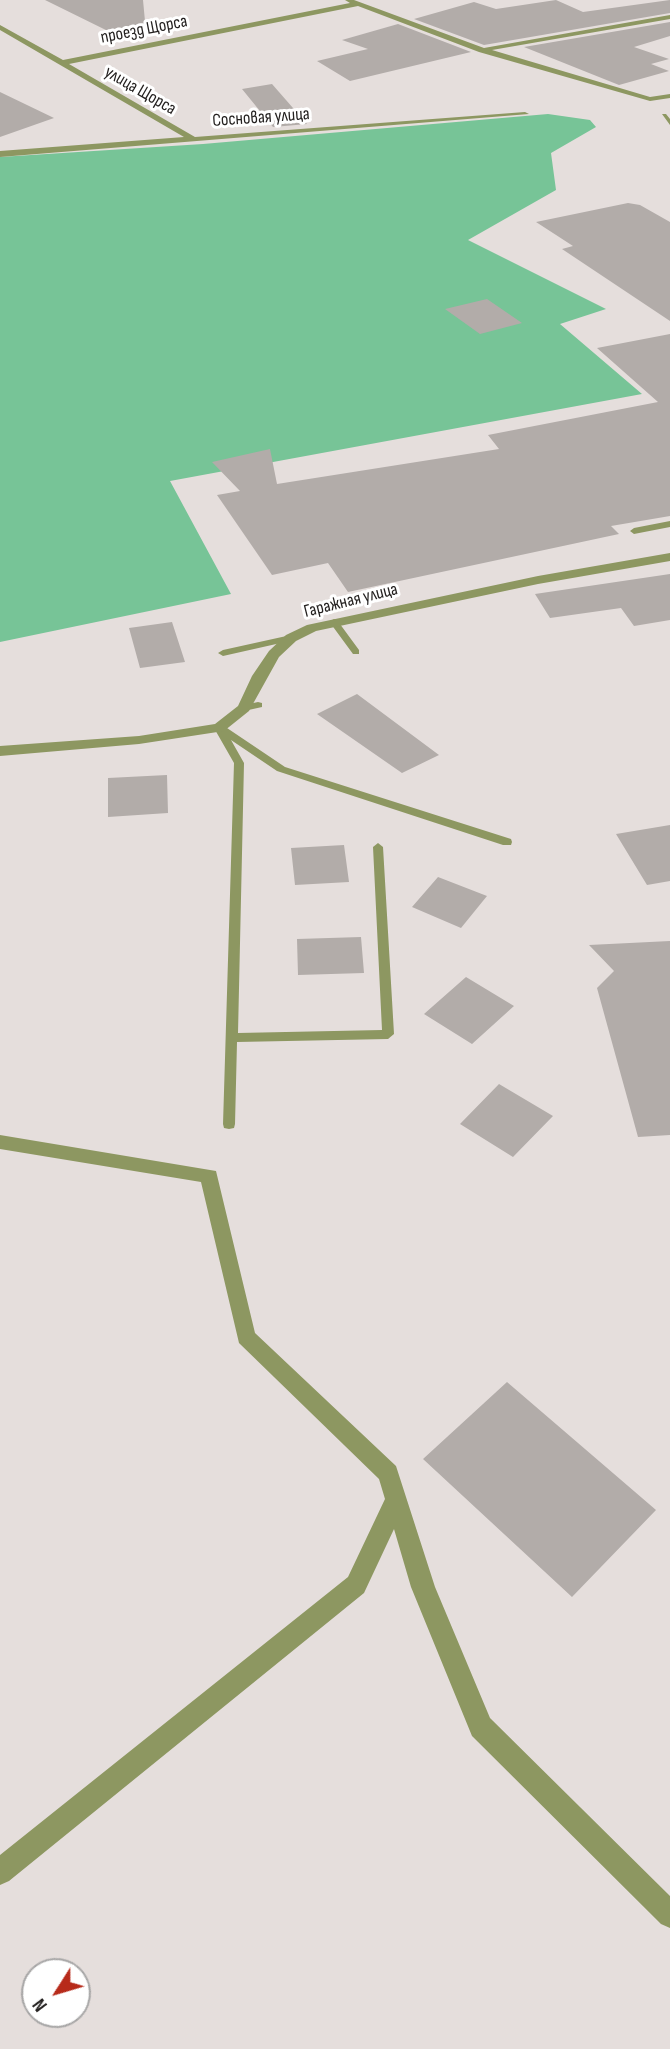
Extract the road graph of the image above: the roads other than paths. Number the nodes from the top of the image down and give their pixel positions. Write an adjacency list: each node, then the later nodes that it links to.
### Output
1 (353, 1): 4 (street); 5 (street, проезд Щорса)
2 (670, 17): 4 (street)
3 (0, 27): 5 (street, улица Щорса)
4 (482, 50): 6 (street)
5 (61, 63): 10 (street, улица Щорса)
6 (670, 96)
7 (525, 114): 10 (street, Сосновая улица)
8 (664, 115): 9 (lane)
9 (670, 123)
10 (193, 139): 11 (street, Сосновая улица)
11 (0, 154)
12 (670, 524): 13 (lane)
13 (634, 531)
14 (670, 557): 15 (street, Гаражная улица)
15 (328, 620): 16 (street, Гаражная улица); 17 (lane)
16 (291, 638): 18 (lane); 19 (street, Гаражная улица)
17 (356, 652)
18 (223, 653)
19 (219, 728): 20 (street); 21 (lane); 23 (lane)
20 (0, 751)
21 (508, 842)
22 (378, 847): 23 (lane)
23 (232, 1038): 24 (lane)
24 (229, 1124)
25 (0, 1142): 26 (street)
26 (396, 1499): 27 (street); 28 (street)
27 (0, 1872)
28 (670, 1915)

